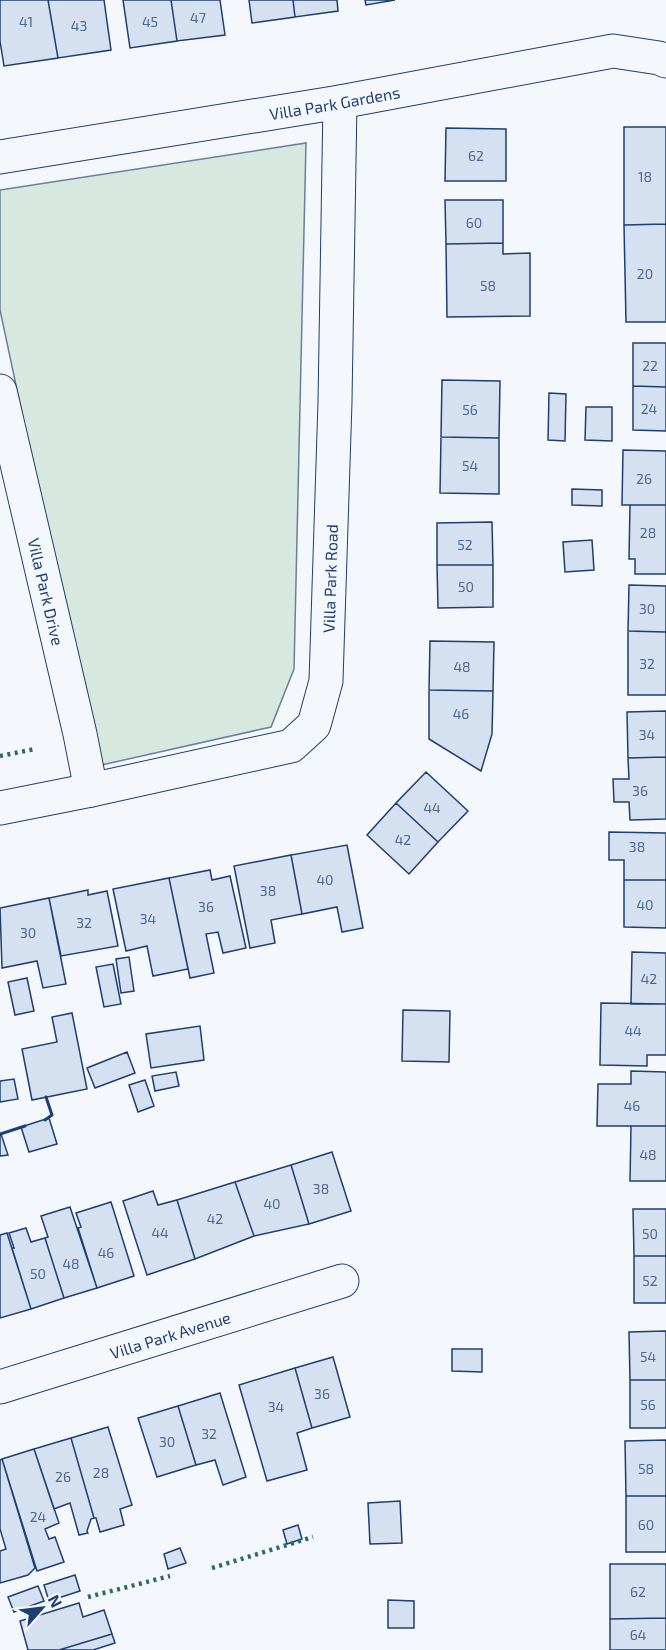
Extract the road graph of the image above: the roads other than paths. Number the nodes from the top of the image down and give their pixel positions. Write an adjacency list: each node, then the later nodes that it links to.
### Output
1 (666, 61): 2 (street, Villa Park Gardens)
2 (340, 102): 3 (street, Villa Park Gardens); 5 (street, Villa Park Road)
3 (0, 157)
4 (0, 391): 5 (street, Villa Park Drive)
5 (91, 790): 6 (street, Villa Park Road)
6 (0, 807)
7 (342, 1281): 8 (street, Villa Park Avenue)
8 (0, 1387)

